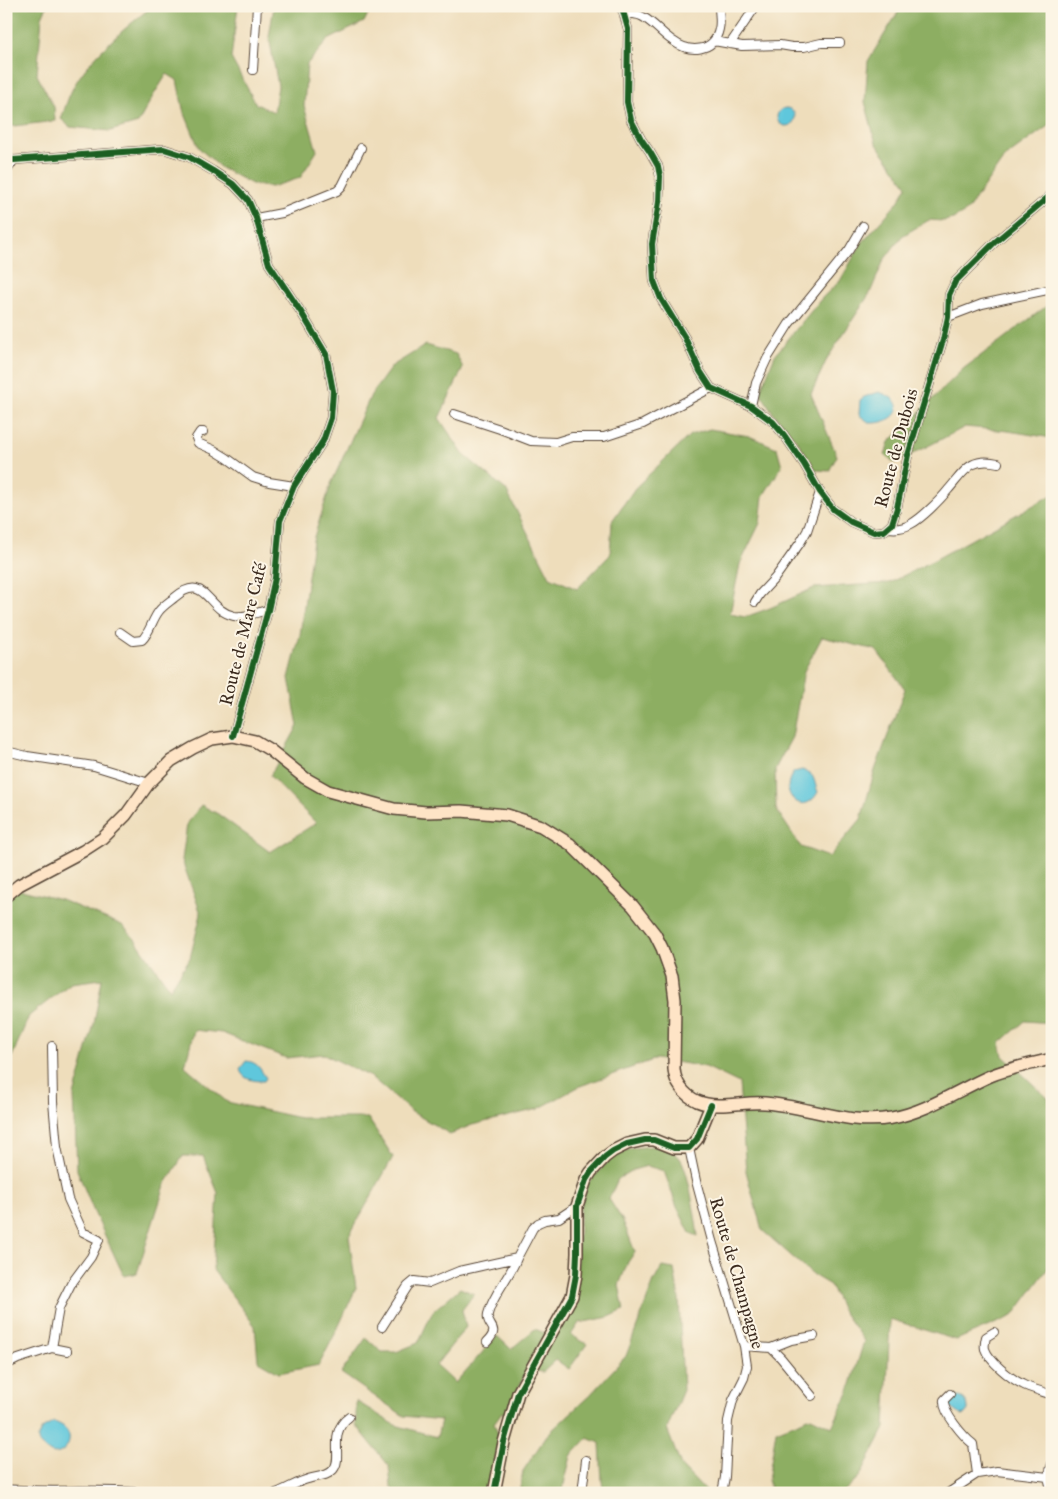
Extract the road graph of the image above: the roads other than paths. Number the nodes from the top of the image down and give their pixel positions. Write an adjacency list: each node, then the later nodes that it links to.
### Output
1 (257, 6): 9 (street)
2 (619, 6): 5 (street)
3 (719, 6): 6 (street)
4 (756, 6): 8 (street)
5 (624, 15): 6 (street); 18 (street)
6 (714, 41): 8 (street)
7 (840, 43): 8 (street)
8 (730, 44)
9 (253, 70)
10 (361, 148): 14 (street)
11 (10, 159): 12 (street); 14 (street, Route de Mare Café)
12 (6, 172)
13 (1052, 194): 17 (street, Route de Dubois)
14 (256, 218): 23 (street, Route de Mare Café)
15 (863, 226): 19 (street)
16 (1052, 290): 17 (street)
17 (948, 317): 25 (street, Route de Dubois)
18 (711, 388): 19 (street, Route de Dubois); 20 (street)
19 (752, 406): 24 (street, Route de Dubois)
20 (454, 414)
21 (202, 432): 23 (street)
22 (998, 463): 25 (street)
23 (294, 486): 27 (street, Route de Mare Café)
24 (820, 492): 25 (street, Route de Dubois); 26 (street)
25 (889, 528)
26 (755, 602)
27 (268, 610): 28 (street); 29 (street, Route de Mare Café)
28 (120, 632)
29 (233, 736): 31 (main road); 35 (main road)
30 (6, 751): 31 (street)
31 (149, 783): 32 (main road)
32 (6, 896)
33 (52, 1046): 44 (street)
34 (1052, 1059): 35 (main road)
35 (711, 1105): 36 (main road)
36 (689, 1148): 37 (main road); 43 (street, Route de Champagne)
37 (577, 1206): 38 (street); 59 (main road)
38 (517, 1258): 39 (street); 42 (street)
39 (382, 1328)
40 (994, 1332): 49 (street)
41 (814, 1336): 45 (street)
42 (487, 1342)
43 (744, 1346): 45 (street); 61 (street, Route de Champagne)
44 (52, 1348): 46 (street); 47 (street)
45 (771, 1348): 50 (street)
46 (67, 1351)
47 (6, 1365)
48 (950, 1394): 54 (street)
49 (1052, 1395)
50 (812, 1396)
51 (349, 1417): 58 (street)
52 (586, 1460): 60 (street)
53 (1052, 1464): 55 (street)
54 (977, 1474): 55 (street); 62 (street)
55 (1048, 1477): 63 (street)
56 (6, 1489): 57 (street)
57 (143, 1493)
58 (276, 1493)
59 (494, 1493)
60 (582, 1493)
61 (722, 1493)
62 (948, 1493)
63 (1052, 1493)

